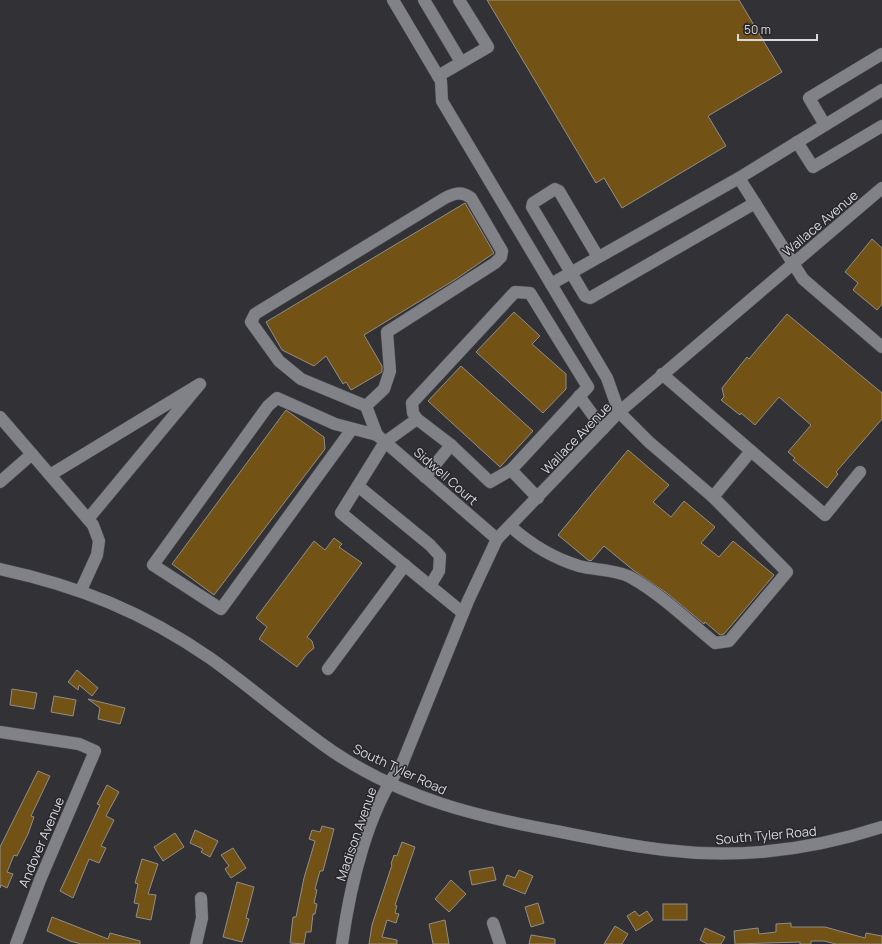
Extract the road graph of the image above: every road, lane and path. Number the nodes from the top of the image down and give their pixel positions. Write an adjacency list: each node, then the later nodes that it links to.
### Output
1 (393, 0): 6 (street)
2 (424, 0): 5 (street)
3 (459, 0): 5 (street)
4 (882, 54): 8 (street)
5 (461, 62): 6 (street)
6 (438, 76): 17 (street)
7 (882, 90): 8 (street)
8 (825, 125): 10 (street)
9 (882, 126): 10 (street)
10 (797, 142): 11 (street)
11 (739, 178): 13 (street); 14 (street)
12 (880, 194): 15 (street, Wallace Avenue)
13 (755, 203): 15 (street); 16 (street)
14 (598, 257): 16 (street); 16 (street)
15 (794, 263): 18 (street); 19 (street, Wallace Avenue)
16 (571, 272): 17 (street)
17 (551, 284): 22 (street)
18 (882, 347)
19 (662, 374): 22 (street, Wallace Avenue); 29 (street)
20 (579, 396): 24 (street); 26 (street); 31 (street)
21 (366, 406): 21 (street); 27 (street)
22 (619, 412): 26 (street, Wallace Avenue); 37 (street)
23 (0, 417): 30 (street)
24 (417, 419): 27 (street); 28 (street)
25 (352, 429): 25 (street); 27 (street)
26 (603, 429): 38 (street, Wallace Avenue)
27 (381, 439): 34 (street, Sidwell Court); 36 (street)
28 (451, 446): 31 (street); 34 (street)
29 (751, 451): 32 (street); 37 (street)
30 (32, 454): 33 (street); 35 (street)
31 (511, 470): 38 (street)
32 (860, 472)
33 (50, 475): 39 (street); 39 (street)
34 (425, 477): 41 (street, Sidwell Court)
35 (0, 482)
36 (358, 486): 42 (street); 44 (street)
37 (714, 497): 40 (street)
38 (538, 498): 40 (street, Wallace Avenue)
39 (88, 520): 45 (street)
40 (510, 526): 41 (street, Wallace Avenue)
41 (497, 539): 46 (street, Wallace Avenue)
42 (404, 565): 44 (street); 47 (street)
43 (0, 569): 45 (street, South Tyler Road)
44 (430, 586): 46 (street)
45 (81, 590): 49 (street, South Tyler Road)
46 (463, 613): 49 (street, Wallace Avenue)
47 (328, 669)
48 (0, 732): 53 (street, Andover Avenue)
49 (389, 781): 50 (street, South Tyler Road); 55 (street, Madison Avenue)
50 (882, 827)
51 (201, 898): 54 (street)
52 (493, 923): 56 (street)
53 (16, 944)
54 (196, 944)
55 (342, 944)
56 (500, 944)

